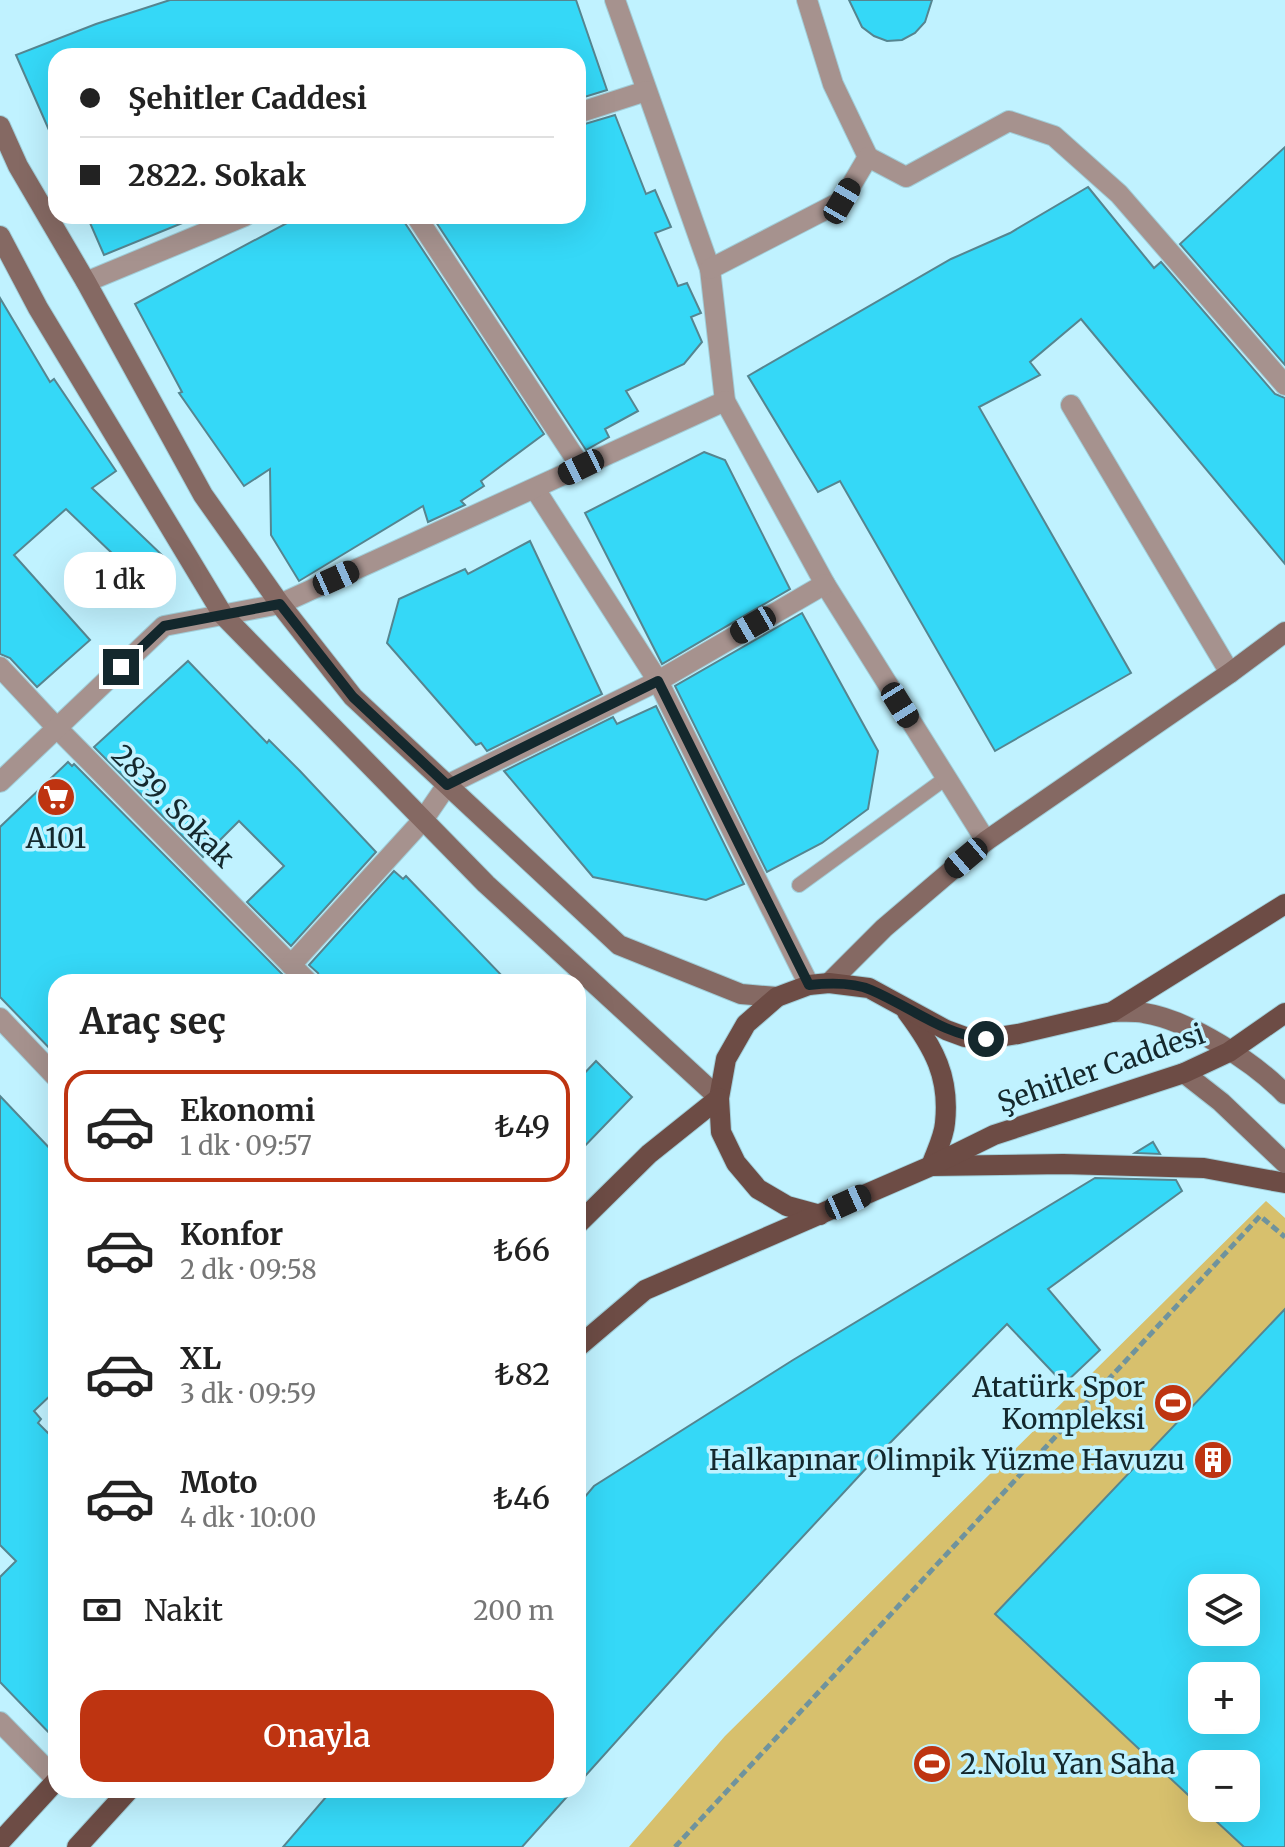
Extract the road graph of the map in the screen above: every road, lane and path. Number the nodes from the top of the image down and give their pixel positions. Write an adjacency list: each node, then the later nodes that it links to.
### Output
1 (615, 0): 3 (street)
2 (807, 0): 6 (street)
3 (646, 91): 4 (street); 12 (street)
4 (586, 110)
5 (0, 126): 7 (main road)
6 (868, 157): 12 (street); 14 (street)
7 (48, 217)
8 (52, 224): 13 (main road)
9 (226, 224): 13 (street)
10 (421, 224): 17 (street)
11 (0, 236): 21 (main road)
12 (710, 269): 15 (street)
13 (86, 282): 20 (main road)
14 (1285, 385)
15 (725, 401): 17 (street); 19 (street)
16 (1071, 405): 24 (street)
17 (581, 467): 18 (street)
18 (535, 489): 20 (street); 25 (street)
19 (825, 584): 25 (street); 27 (street)
20 (280, 604): 21 (street); 29 (main road)
21 (223, 615): 26 (street); 30 (main road)
22 (1285, 632): 24 (main road)
23 (0, 667): 26 (street, 2839. Sokak)
24 (1230, 673): 31 (main road)
25 (658, 681): 29 (street); 38 (street)
26 (57, 728): 28 (street); 34 (street, 2839. Sokak)
27 (946, 778): 31 (street); 32 (lane)
28 (0, 782)
29 (447, 785): 30 (street); 39 (main road)
30 (423, 820): 34 (street); 36 (main road)
31 (986, 841): 38 (main road)
32 (799, 885)
33 (1285, 904): 41 (main road, Şehitler Caddesi)
34 (291, 965): 35 (street, 2839. Sokak)
35 (300, 974)
36 (584, 974)
37 (586, 976): 48 (main road)
38 (819, 984): 39 (main road, Şehitler Caddesi); 40 (main road, Şehitler Caddesi)
39 (777, 997): 48 (main road, Şehitler Caddesi)
40 (905, 1009): 41 (main road, Şehitler Caddesi); 50 (main road, Şehitler Caddesi)
41 (1112, 1012): 44 (main road)
42 (1285, 1013): 44 (main road, Şehitler Caddesi)
43 (0, 1018): 45 (street)
44 (1229, 1052): 46 (main road, Şehitler Caddesi); 47 (main road)
45 (48, 1069)
46 (1184, 1073): 49 (main road); 50 (main road, Şehitler Caddesi)
47 (1285, 1094)
48 (719, 1098): 52 (main road, Şehitler Caddesi); 53 (main road)
49 (1285, 1163)
50 (931, 1166): 51 (main road); 52 (main road, Şehitler Caddesi)
51 (1285, 1183)
52 (820, 1215): 55 (main road, Şehitler Caddesi)
53 (586, 1216)
54 (1285, 1237): 62 (path)
55 (586, 1340)
56 (0, 1722): 57 (street)
57 (48, 1772)
58 (48, 1789): 60 (main road)
59 (122, 1798): 61 (main road)
60 (0, 1842)
61 (77, 1847)
62 (675, 1847)

